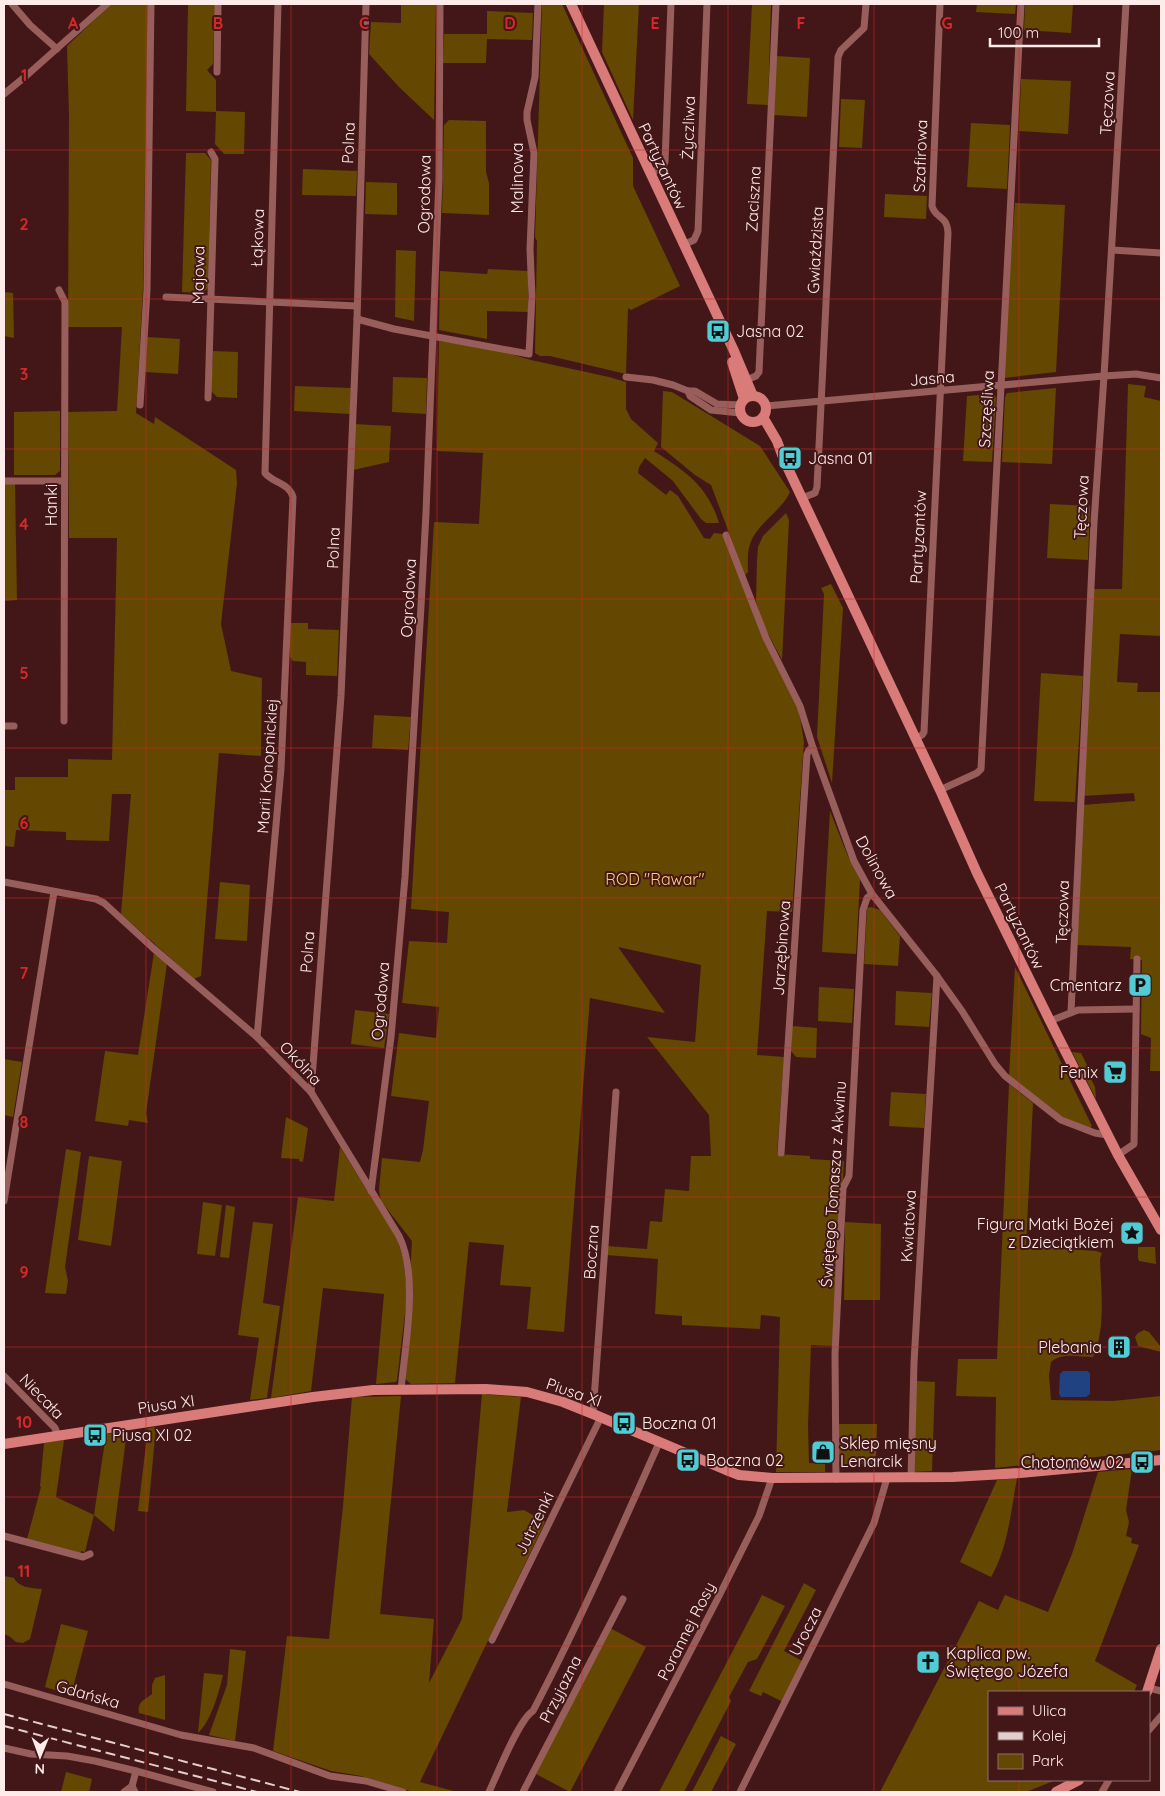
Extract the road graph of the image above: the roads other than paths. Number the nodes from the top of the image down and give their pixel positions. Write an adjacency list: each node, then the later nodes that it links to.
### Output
1 (12, 4): 17 (street)
2 (107, 4): 17 (street)
3 (151, 4): 41 (street)
4 (218, 4): 18 (street)
5 (278, 4): 28 (street, Łąkowa)
6 (366, 4): 29 (street, Polna)
7 (440, 4): 31 (street, Ogrodowa)
8 (538, 4): 31 (street, Malinowa)
9 (572, 4): 21 (street, Partyzantów)
10 (671, 4): 21 (street)
11 (707, 4): 22 (street, Życzliwa)
12 (776, 4): 35 (street, Zaciszna)
13 (866, 4): 39 (street, Gwiaździsta)
14 (940, 4): 37 (street, Szafirowa)
15 (1021, 4): 36 (street, Szczęśliwa)
16 (1126, 4): 23 (street, Tęczowa)
17 (57, 49): 19 (street)
18 (217, 72)
19 (4, 94)
20 (212, 152): 27 (street, Majowa)
21 (650, 174): 22 (street, Partyzantów)
22 (683, 245): 35 (street, Partyzantów)
23 (1112, 250): 24 (street); 32 (street, Tęczowa)
24 (1161, 253)
25 (59, 290): 45 (street, Hanki)
26 (166, 297): 27 (street)
27 (212, 298): 28 (street); 38 (street, Majowa)
28 (268, 301): 29 (street); 46 (street, Łąkowa)
29 (357, 306): 30 (street, Polna)
30 (357, 319): 31 (street); 64 (street, Polna)
31 (432, 337): 69 (street, Ogrodowa)
32 (1104, 376): 34 (street, Jasna); 36 (street, Jasna); 61 (street, Tęczowa)
33 (626, 377): 40 (street)
34 (1161, 378)
35 (743, 382): 40 (street, Partyzantów)
36 (1001, 386): 37 (street, Jasna); 54 (street, Szczęśliwa)
37 (940, 391): 39 (street, Jasna); 52 (street, Partyzantów)
38 (208, 398)
39 (822, 402): 42 (street, Jasna); 47 (street, Gwiaździsta)
40 (744, 403): 42 (street); 43 (street)
41 (140, 406)
42 (766, 406): 43 (street)
43 (760, 420): 47 (street, Partyzantów)
44 (4, 481): 45 (street)
45 (64, 481): 49 (street, Hanki)
46 (293, 497): 63 (street, Marii Konopnickiej)
47 (802, 498): 52 (street, Partyzantów)
48 (726, 535): 53 (street, Dolinowa)
49 (64, 721)
50 (4, 726): 51 (street)
51 (14, 726)
52 (915, 739): 54 (street, Partyzantów)
53 (813, 748): 57 (street, Dolinowa); 67 (street, Jarzębinowa)
54 (940, 790): 62 (street, Partyzantów)
55 (5, 883): 56 (street, Okólna)
56 (54, 892): 63 (street, Okólna); 70 (street)
57 (872, 894): 59 (street, Dolinowa); 82 (street, Świętego Tomasza z Akwinu)
58 (1136, 959): 60 (street)
59 (937, 976): 66 (street, Dolinowa); 81 (street, Kwiatowa)
60 (1136, 1009): 61 (street); 68 (street)
61 (1071, 1012): 62 (street)
62 (1050, 1021): 66 (street, Partyzantów)
63 (257, 1037): 64 (street, Okólna)
64 (310, 1092): 69 (street, Okólna)
65 (616, 1092): 74 (street, Boczna)
66 (1107, 1135): 68 (street, Partyzantów)
67 (781, 1153)
68 (1118, 1155): 71 (street, Partyzantów)
69 (371, 1192): 73 (street, Okólna)
70 (4, 1201)
71 (1161, 1230)
72 (4, 1376): 75 (street, Niecała)
73 (401, 1390): 74 (street, Piusa XI); 75 (street, Piusa XI)
74 (597, 1415): 76 (street, Piusa XI); 86 (street, Jutrzenki)
75 (58, 1436): 77 (street, Piusa XI)
76 (659, 1443): 79 (street, Piusa XI); 100 (street)
77 (4, 1444)
78 (1161, 1460): 81 (street, Piusa XI)
79 (772, 1478): 82 (street, Piusa XI); 102 (street, Porannej Rosy)
80 (887, 1478): 81 (street, Piusa XI); 82 (street, Piusa XI); 103 (street, Urocza)
81 (911, 1478)
82 (836, 1479)
83 (4, 1536): 84 (street)
84 (90, 1554)
85 (623, 1600): 101 (street, Przyjazna)
86 (492, 1640)
87 (1161, 1649): 89 (street)
88 (4, 1684): 99 (street, Gdańska)
89 (1148, 1690): 90 (street)
90 (1161, 1691)
91 (1161, 1716): 92 (street)
92 (1150, 1729)
93 (4, 1748): 94 (street)
94 (136, 1771): 96 (street); 98 (street)
95 (1077, 1781): 104 (street)
96 (134, 1789): 97 (street)
97 (124, 1792)
98 (213, 1792)
99 (403, 1792)
100 (489, 1792)
101 (523, 1792)
102 (616, 1792)
103 (740, 1792)
104 (1056, 1792)

